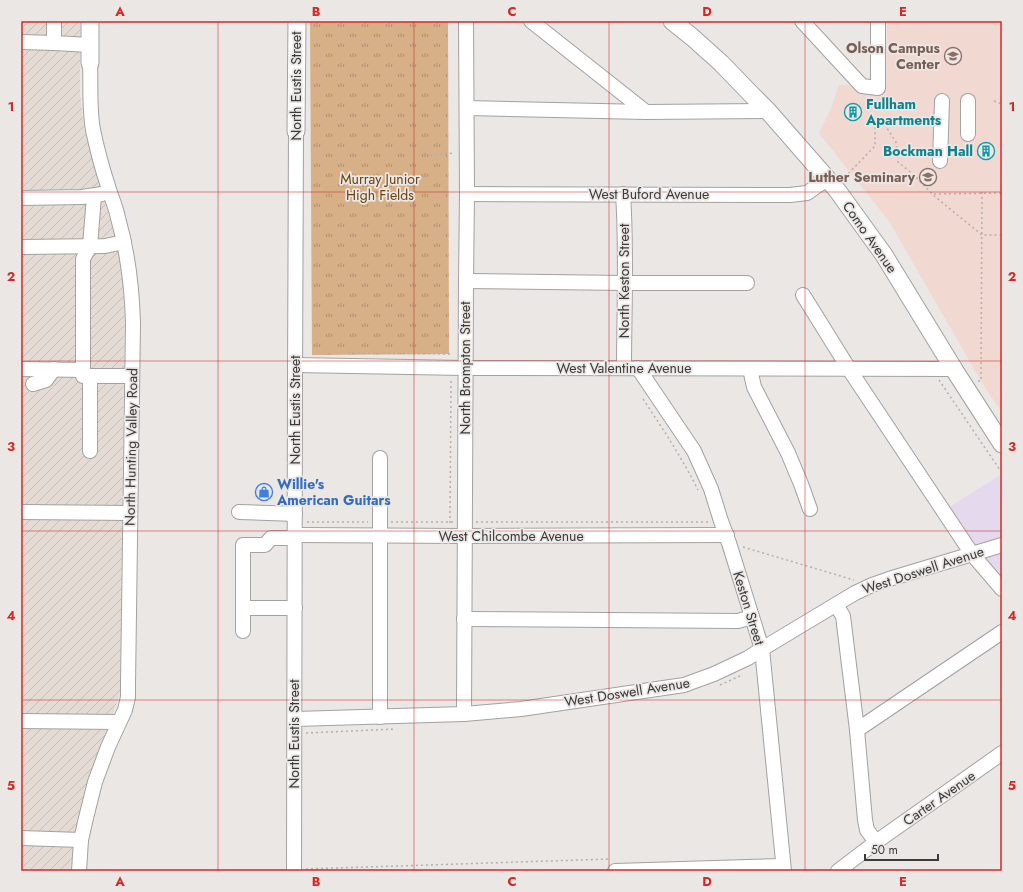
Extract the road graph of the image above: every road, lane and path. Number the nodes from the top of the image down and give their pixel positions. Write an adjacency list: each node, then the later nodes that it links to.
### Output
1 (54, 21): 10 (street)
2 (90, 21): 11 (main road, North Hunting Valley Road)
3 (297, 21): 20 (main road, North Eustis Street)
4 (466, 21): 17 (street, North Brompton Street)
5 (531, 21): 19 (street)
6 (672, 21): 18 (main road, Como Avenue)
7 (802, 21): 8 (street)
8 (878, 21)
9 (21, 42): 10 (street)
10 (54, 43): 11 (street)
11 (90, 45): 12 (main road, North Hunting Valley Road)
12 (90, 63): 28 (street, North Hunting Valley Road)
13 (942, 101): 24 (street)
14 (968, 101): 21 (street)
15 (994, 101): 16 (path)
16 (1002, 104)
17 (467, 108): 19 (street); 22 (street, North Brompton Street)
18 (768, 111): 19 (street); 26 (main road, Como Avenue)
19 (646, 112)
20 (296, 131): 47 (street, North Eustis Street)
21 (968, 134)
22 (467, 153): 23 (path); 31 (street, North Brompton Street)
23 (430, 155)
24 (940, 161)
25 (845, 177): 33 (path)
26 (827, 179): 32 (street, West Buford Avenue); 55 (main road, Como Avenue)
27 (982, 190): 29 (path)
28 (110, 193): 34 (street); 38 (street, North Hunting Valley Road)
29 (982, 193): 30 (path); 33 (path); 36 (path)
30 (1002, 193)
31 (467, 194): 32 (street, West Buford Avenue); 41 (street, North Brompton Street)
32 (623, 194): 42 (street, North Keston Street)
33 (933, 194): 36 (path)
34 (94, 196): 35 (street); 39 (street)
35 (21, 198)
36 (982, 235): 37 (path); 60 (path)
37 (1002, 235)
38 (124, 242): 39 (street); 57 (street, North Hunting Valley Road)
39 (90, 246): 40 (street); 56 (street)
40 (21, 247)
41 (466, 281): 42 (street); 48 (street, North Brompton Street)
42 (624, 283): 43 (street); 49 (street, North Keston Street)
43 (747, 283)
44 (803, 295): 54 (street)
45 (345, 353): 46 (path)
46 (451, 357)
47 (295, 365): 48 (street, West Valentine Avenue); 72 (street, North Eustis Street)
48 (465, 368): 49 (street, West Valentine Avenue); 80 (street, North Brompton Street)
49 (624, 368): 50 (street, West Valentine Avenue)
50 (638, 368): 53 (street, West Valentine Avenue); 78 (street, Keston Street)
51 (21, 369): 52 (street)
52 (54, 369): 56 (street); 61 (street)
53 (750, 369): 54 (street, West Valentine Avenue); 68 (street)
54 (850, 369): 55 (street, West Valentine Avenue); 83 (street)
55 (953, 369): 63 (main road, Como Avenue)
56 (86, 373): 57 (street); 64 (street)
57 (132, 376): 71 (street, North Hunting Valley Road)
58 (451, 378): 76 (path)
59 (939, 380): 66 (path)
60 (981, 381)
61 (33, 384)
62 (642, 397): 67 (path)
63 (1002, 444)
64 (90, 451)
65 (380, 458): 79 (street)
66 (1002, 473)
67 (698, 491)
68 (810, 509)
69 (21, 512): 71 (street)
70 (239, 512): 72 (street)
71 (130, 513): 99 (street, North Hunting Valley Road)
72 (294, 514): 81 (street, North Eustis Street)
73 (474, 522): 74 (path)
74 (708, 522): 75 (path); 77 (path)
75 (713, 522)
76 (450, 524)
77 (710, 526)
78 (727, 535): 80 (street, West Chilcombe Avenue); 90 (street, Keston Street)
79 (379, 536): 80 (street, West Chilcombe Avenue); 81 (street, West Chilcombe Avenue); 96 (street)
80 (464, 536): 91 (street, North Brompton Street)
81 (294, 537): 88 (street, West Chilcombe Avenue); 89 (street, North Eustis Street)
82 (1002, 545): 83 (street, West Doswell Avenue)
83 (972, 554): 85 (street, West Doswell Avenue); 86 (street)
84 (788, 561): 85 (path)
85 (872, 585): 87 (street, West Doswell Avenue)
86 (1002, 590)
87 (836, 604): 94 (street, West Doswell Avenue); 100 (street)
88 (243, 608): 89 (street); 92 (street)
89 (294, 608): 97 (street, North Eustis Street)
90 (752, 617): 91 (street); 94 (street, Keston Street)
91 (464, 619): 95 (street, North Brompton Street)
92 (243, 631)
93 (1002, 632): 100 (street)
94 (762, 648): 95 (street, West Doswell Avenue); 106 (street, Keston Street)
95 (464, 714): 96 (street, West Doswell Avenue)
96 (380, 717): 97 (street, West Doswell Avenue)
97 (294, 719): 107 (street, North Eustis Street)
98 (21, 721): 99 (street)
99 (118, 722): 103 (street, North Hunting Valley Road)
100 (857, 730): 104 (street)
101 (1002, 754): 104 (street, Carter Avenue)
102 (21, 838): 103 (street)
103 (81, 840): 108 (street, North Hunting Valley Road)
104 (876, 842): 109 (street, Carter Avenue)
105 (613, 865): 106 (street); 107 (path)
106 (783, 868)
107 (298, 870)
108 (80, 871)
109 (838, 871)

